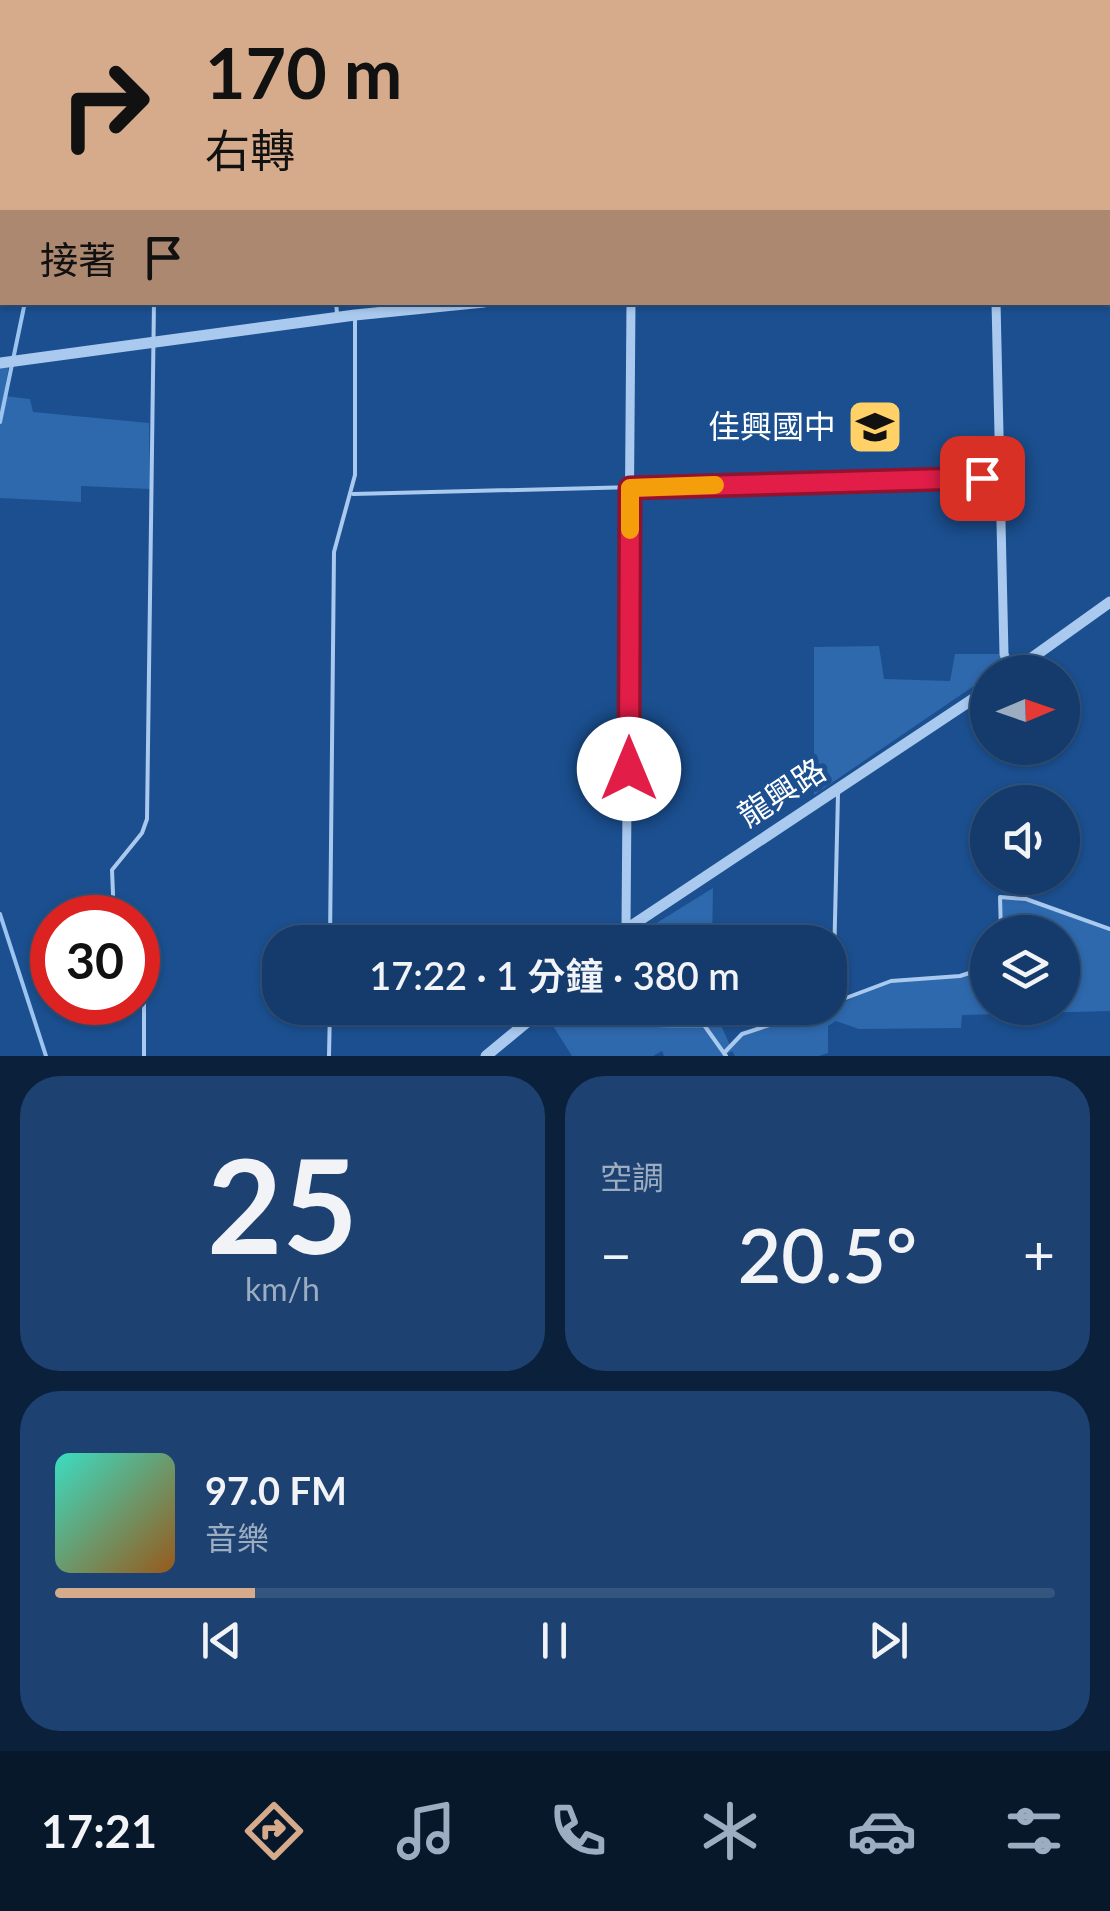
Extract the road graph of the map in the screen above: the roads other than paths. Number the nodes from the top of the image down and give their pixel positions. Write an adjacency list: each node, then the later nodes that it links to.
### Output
1 (154, 305): 8 (lane)
2 (336, 305): 7 (lane)
3 (460, 305): 6 (street)
4 (632, 305): 11 (street)
5 (996, 305): 10 (street)
6 (355, 315): 7 (street); 12 (lane)
7 (337, 319): 8 (street)
8 (154, 342): 9 (street); 18 (lane)
9 (0, 362)
10 (1001, 478): 11 (lane); 14 (street)
11 (630, 488): 12 (lane); 23 (street)
12 (353, 494): 22 (lane)
13 (1110, 602): 15 (street)
14 (1004, 655)
15 (1036, 655)
16 (970, 701): 17 (street, 龍興路)
17 (838, 790): 24 (street, 龍興路); 25 (lane)
18 (113, 895)
19 (1001, 915): 20 (lane)
20 (1071, 915)
21 (1080, 918): 26 (lane)
22 (330, 925)
23 (626, 925)
24 (629, 925)
25 (834, 925)
26 (1110, 929)
27 (970, 973): 28 (lane)
28 (847, 997)
29 (144, 1025): 35 (lane)
30 (330, 1025): 36 (lane)
31 (527, 1025): 37 (street)
32 (681, 1025): 34 (lane)
33 (770, 1025): 34 (lane)
34 (725, 1054)
35 (144, 1056)
36 (329, 1056)
37 (486, 1056)

